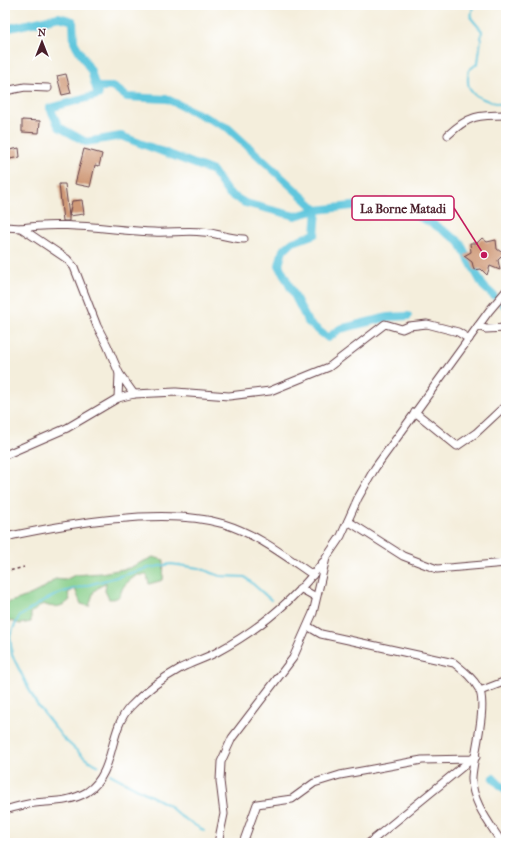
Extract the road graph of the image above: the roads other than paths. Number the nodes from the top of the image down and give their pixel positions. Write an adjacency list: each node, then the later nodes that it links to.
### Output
1 (48, 88): 2 (street)
2 (5, 90)
3 (506, 114): 4 (street)
4 (448, 135)
5 (5, 227): 6 (street)
6 (21, 228): 7 (street); 12 (street)
7 (244, 238)
8 (506, 290): 9 (street)
9 (478, 326): 10 (street); 11 (street)
10 (506, 328)
11 (469, 339): 13 (street); 16 (street)
12 (118, 373): 13 (street); 14 (street)
13 (134, 394): 14 (street)
14 (118, 398): 17 (street)
15 (506, 405): 16 (street)
16 (415, 412): 18 (street)
17 (5, 455)
18 (348, 521): 20 (street); 21 (street)
19 (5, 537): 22 (street)
20 (326, 558): 22 (street); 24 (street)
21 (506, 563)
22 (313, 575): 23 (street)
23 (300, 588): 24 (street); 29 (street)
24 (316, 597): 25 (street)
25 (309, 627): 27 (street); 30 (street)
26 (506, 681): 27 (street)
27 (480, 691): 28 (street)
28 (474, 758): 31 (street); 32 (street); 33 (street)
29 (5, 810)
30 (218, 843)
31 (243, 843)
32 (369, 843)
33 (502, 843)

